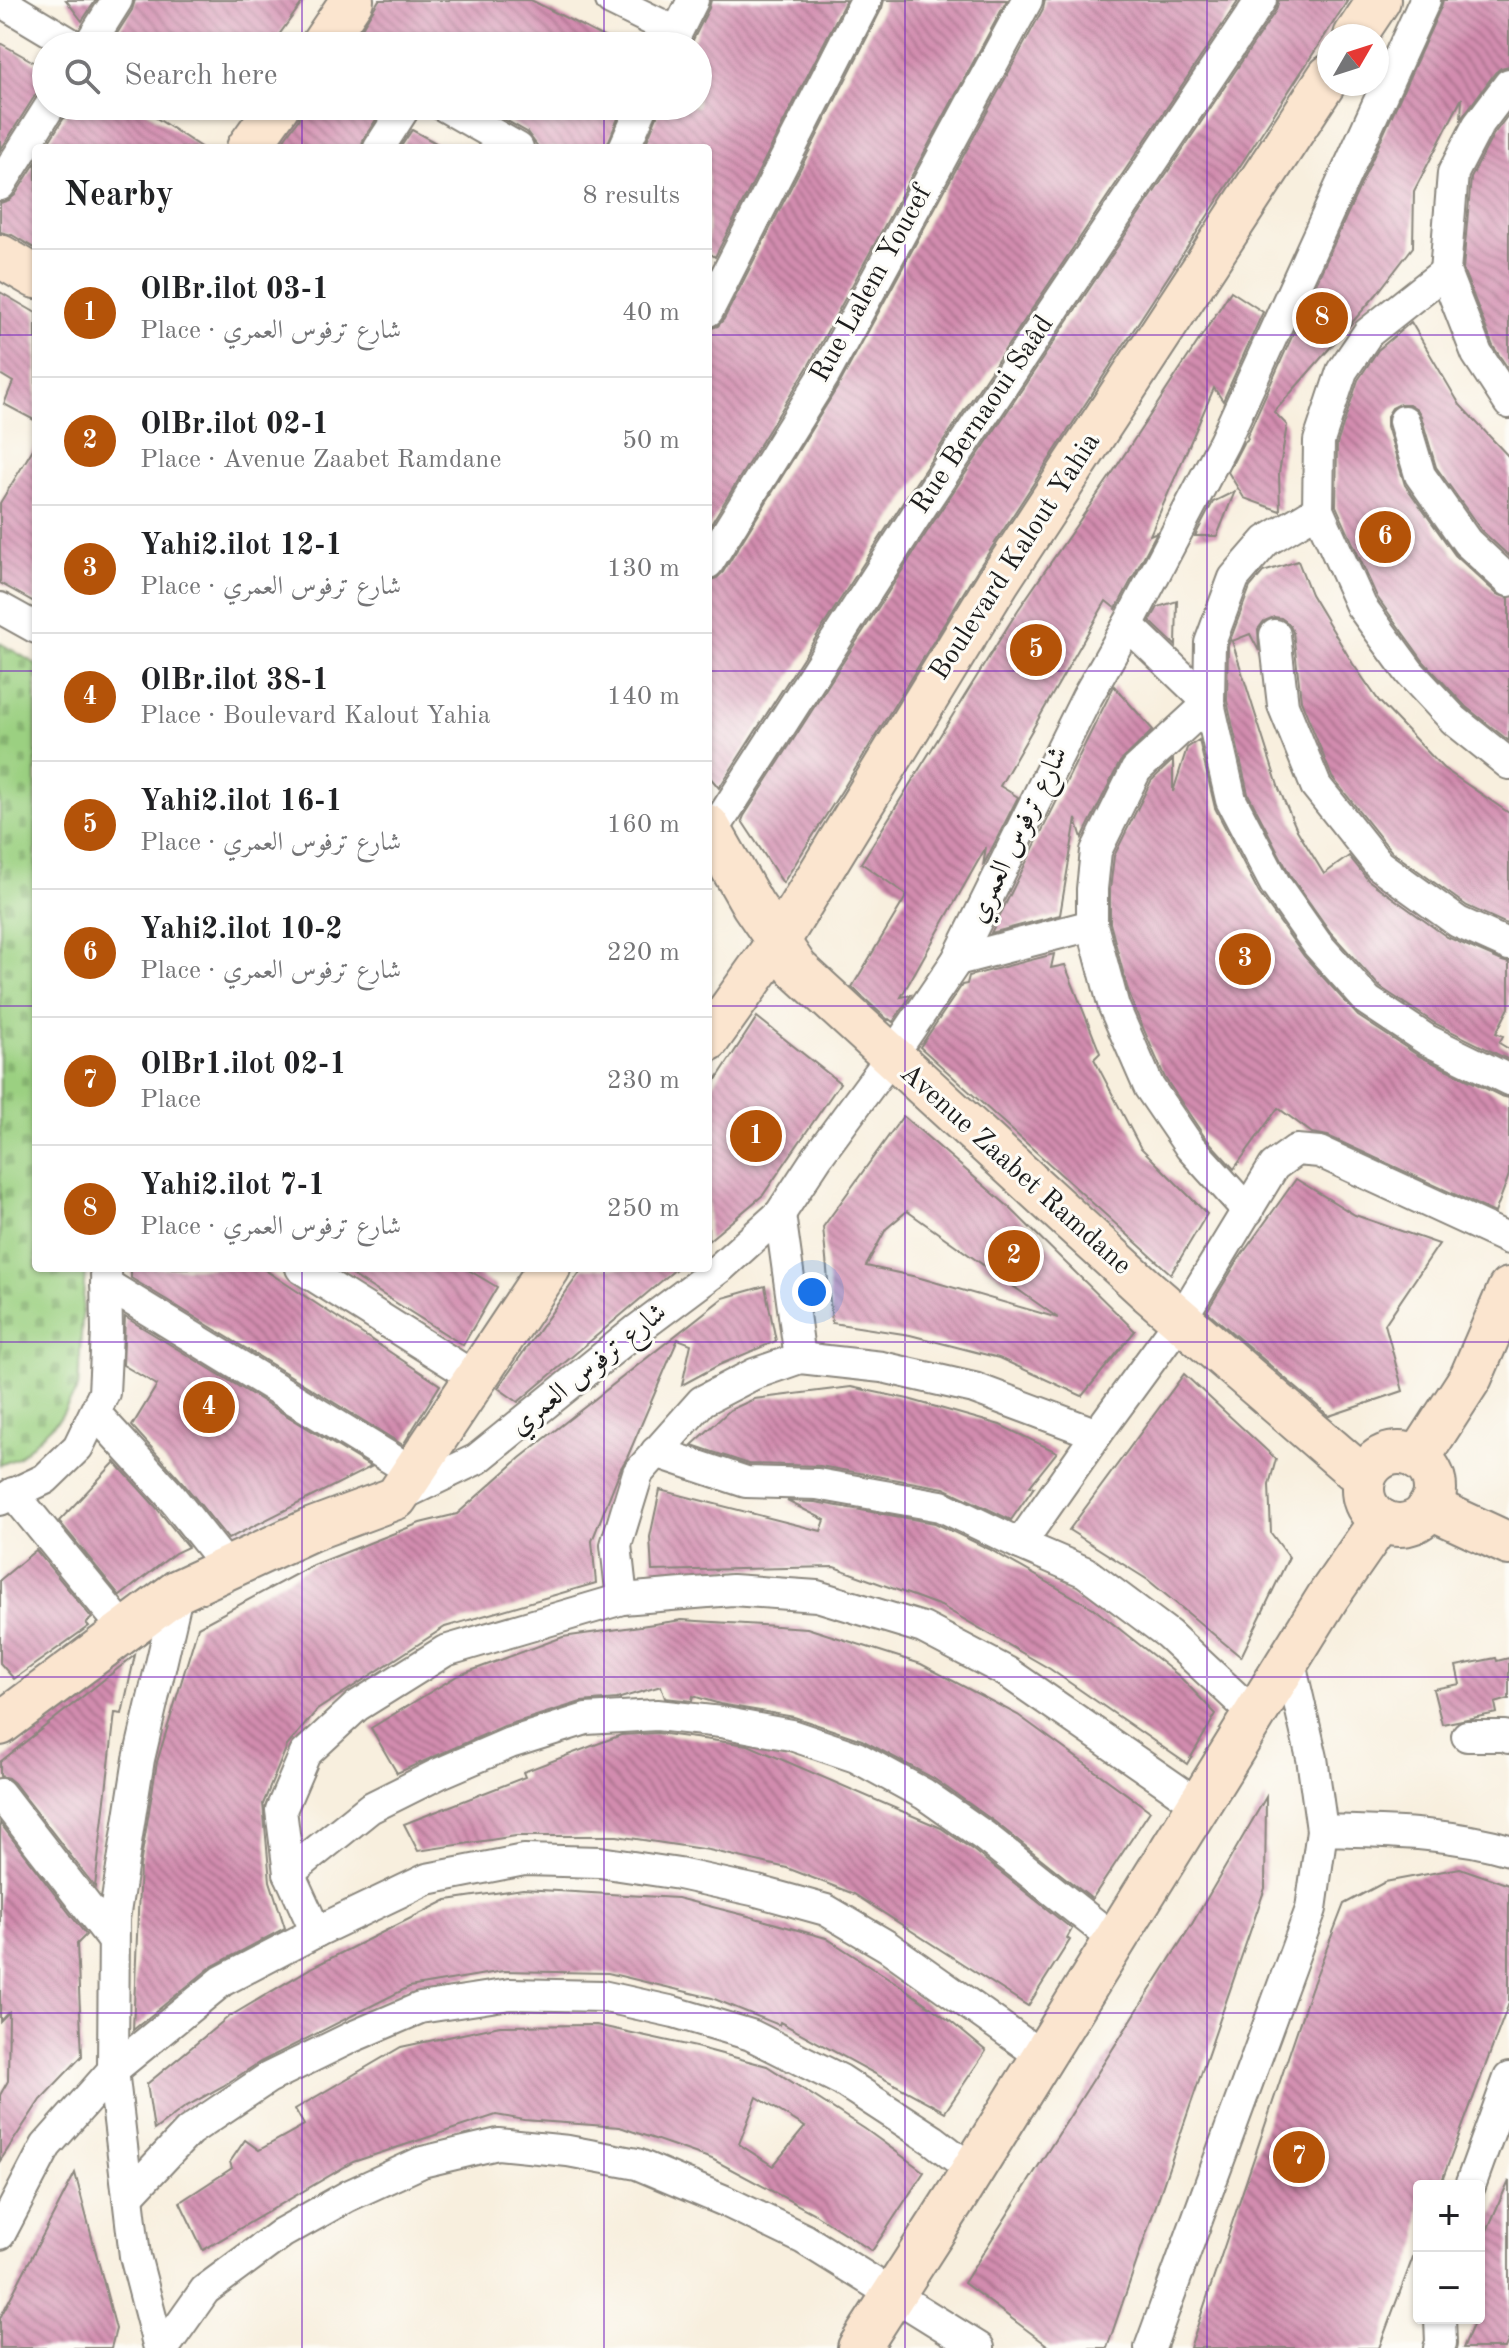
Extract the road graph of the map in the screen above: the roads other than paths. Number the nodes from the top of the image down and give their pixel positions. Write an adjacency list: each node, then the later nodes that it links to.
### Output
1 (117, 0): 13 (street)
2 (352, 0): 14 (main road)
3 (611, 0): 15 (street)
4 (693, 0): 16 (street)
5 (866, 0): 32 (street)
6 (1027, 0): 36 (street, Rue Lalem Youcef)
7 (1261, 0): 44 (street, Rue Bernaoui Saâd)
8 (1379, 0): 11 (main road)
9 (1425, 0): 39 (street, شارع ترفوس العمري)
10 (0, 1): 12 (street)
11 (1363, 24)
12 (52, 32)
13 (97, 32)
14 (336, 32)
15 (662, 32)
16 (677, 32)
17 (1509, 84): 30 (street)
18 (1317, 94): 47 (main road, Boulevard Kalout Yahia)
19 (41, 120): 28 (street)
20 (268, 120): 25 (main road)
21 (397, 120): 26 (street)
22 (465, 120): 24 (street)
23 (637, 120): 27 (street)
24 (499, 143)
25 (251, 144)
26 (382, 144)
27 (626, 144)
28 (0, 185)
29 (0, 256): 31 (main road)
30 (1445, 272): 33 (street); 35 (street)
31 (32, 275)
32 (716, 276)
33 (1509, 403)
34 (1404, 421): 37 (street)
35 (1318, 510): 42 (street); 43 (street)
36 (712, 557)
37 (1509, 581)
38 (0, 608): 40 (street)
39 (1128, 625): 42 (street); 49 (street, شارع ترفوس العمري)
40 (32, 626)
41 (1275, 635): 48 (street)
42 (1209, 703): 46 (street); 52 (street)
43 (1509, 764)
44 (712, 830)
45 (712, 836): 47 (main road, Avenue Zaabet Ramdane)
46 (1092, 925): 49 (street); 53 (street)
47 (778, 942): 50 (main road, Boulevard Kalout Yahia); 51 (main road, Avenue Zaabet Ramdane)
48 (1509, 945)
49 (957, 960): 51 (street, شارع ترفوس العمري)
50 (712, 1034)
51 (891, 1057): 54 (street, شارع ترفوس العمري); 60 (main road, Avenue Zaabet Ramdane)
52 (1509, 1080)
53 (1248, 1211): 55 (street); 60 (street)
54 (780, 1214): 61 (street); 68 (street, شارع ترفوس العمري)
55 (1509, 1239)
56 (307, 1272): 62 (street)
57 (540, 1272): 62 (main road)
58 (106, 1276): 63 (street); 68 (street)
59 (1509, 1289): 66 (main road)
60 (1181, 1319): 64 (street); 67 (main road, Avenue Zaabet Ramdane)
61 (800, 1358): 64 (street); 65 (street)
62 (476, 1378): 68 (main road)
63 (95, 1413): 69 (street); 74 (street)
64 (1097, 1434): 72 (street)
65 (656, 1452): 72 (street); 76 (street)
66 (1418, 1459): 67 (main road); 70 (main road)
67 (1364, 1478): 71 (main road)
68 (405, 1485): 74 (main road)
69 (7, 1496): 77 (street)
70 (1429, 1507): 71 (main road); 73 (main road)
71 (1381, 1520): 78 (main road)
72 (1020, 1544): 80 (street)
73 (1509, 1544)
74 (228, 1568): 75 (main road)
75 (178, 1591): 77 (main road); 89 (street)
76 (622, 1599): 84 (street); 87 (street)
77 (125, 1630): 79 (main road)
78 (1289, 1659): 80 (main road); 85 (street)
79 (4, 1712)
80 (1254, 1714): 84 (main road)
81 (1467, 1736): 82 (street)
82 (1509, 1738)
83 (0, 1794): 89 (street)
84 (1199, 1805): 90 (main road)
85 (1322, 1830): 86 (street); 104 (street)
86 (1509, 1850)
87 (289, 1873): 88 (street); 90 (street)
88 (316, 1932): 91 (street); 92 (street)
89 (113, 1940): 92 (street)
90 (1115, 1940): 91 (main road)
91 (1043, 2057): 95 (main road)
92 (113, 2070): 97 (street); 98 (street)
93 (1509, 2078): 94 (street)
94 (1497, 2146): 96 (street)
95 (972, 2170): 97 (street); 99 (main road)
96 (1474, 2180)
97 (128, 2196): 101 (street)
98 (0, 2234)
99 (894, 2295): 101 (street); 102 (main road); 103 (street)
100 (1440, 2324): 105 (street)
101 (162, 2348)
102 (859, 2348)
103 (979, 2348)
104 (1150, 2348)
105 (1439, 2348)

